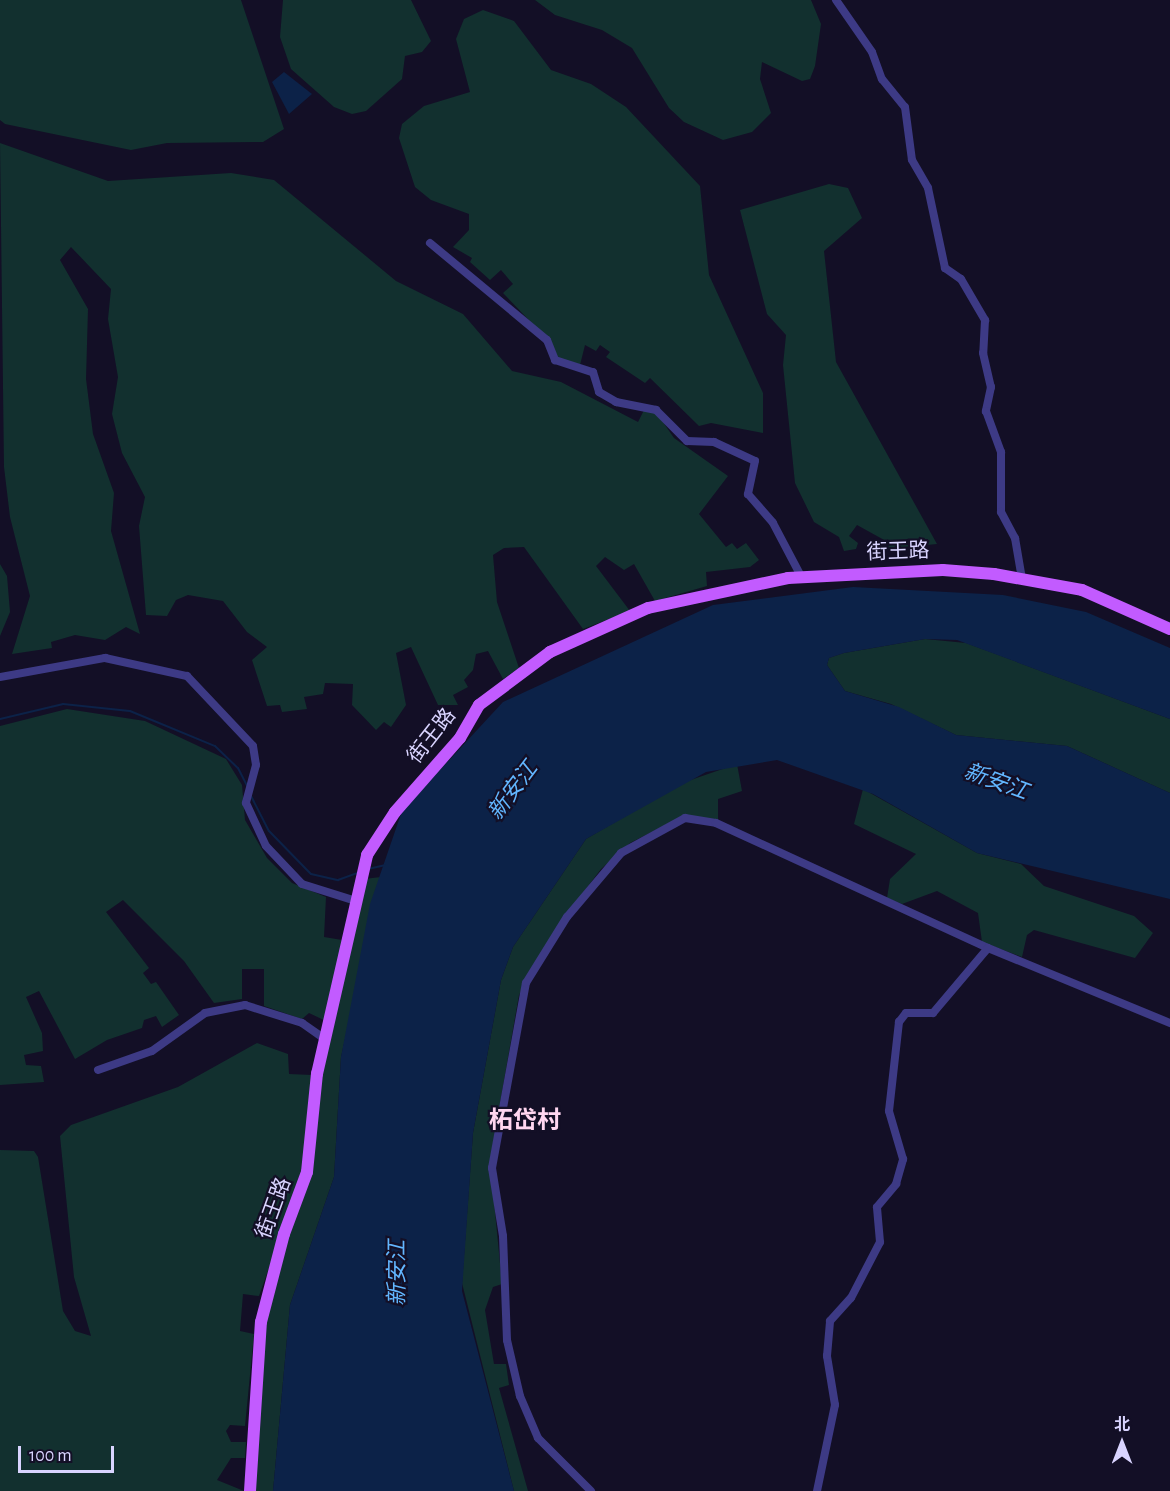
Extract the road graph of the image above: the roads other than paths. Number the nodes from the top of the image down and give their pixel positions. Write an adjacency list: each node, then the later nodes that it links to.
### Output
1 (836, 0): 4 (street)
2 (430, 243): 3 (street)
3 (801, 576): 4 (main road, 街王路); 7 (main road, 街王路)
4 (1022, 579): 5 (main road, 街王路)
5 (1170, 629)
6 (0, 677): 7 (street)
7 (356, 901): 10 (main road, 街王路)
8 (988, 948): 9 (street); 13 (street); 14 (street)
9 (1170, 1023)
10 (327, 1041): 11 (street); 12 (main road, 街王路)
11 (98, 1070)
12 (250, 1491)
13 (591, 1491)
14 (817, 1491)

